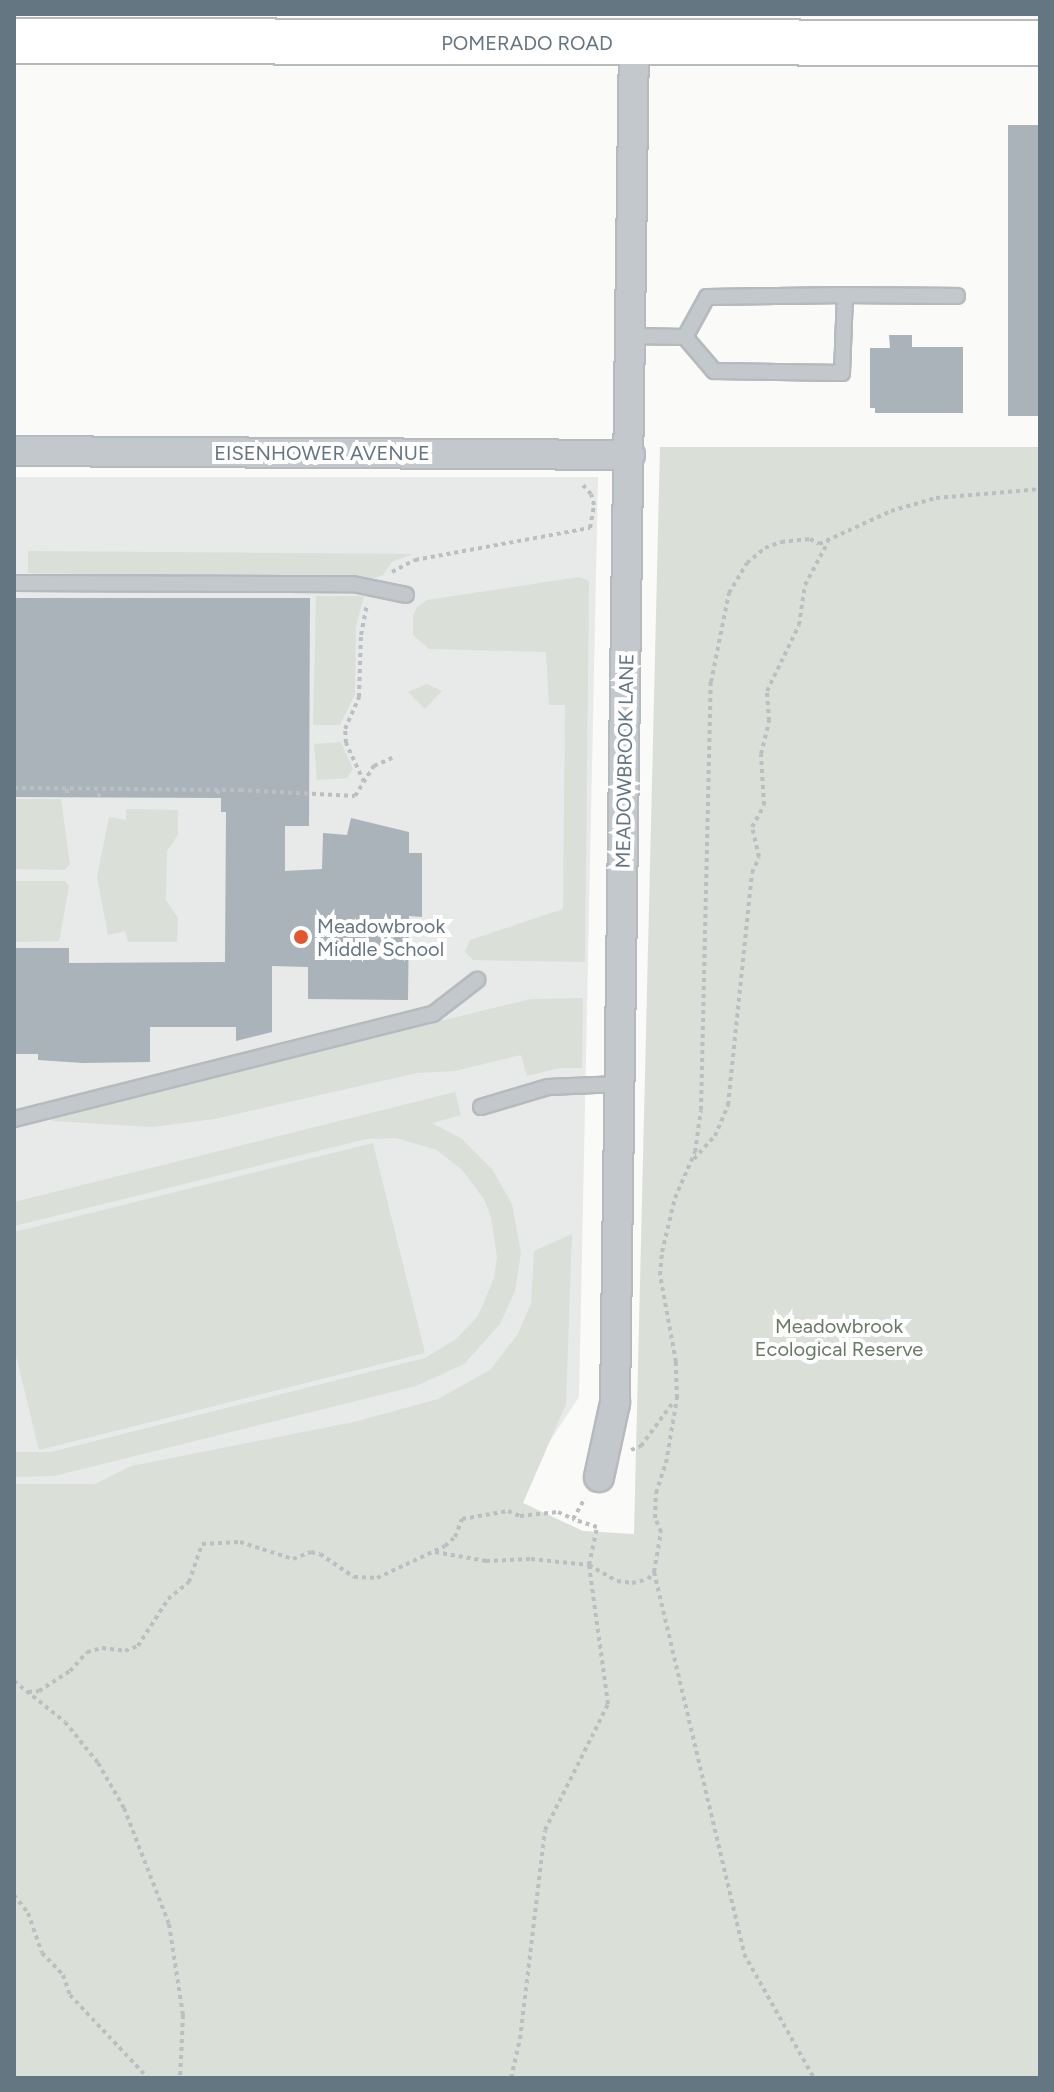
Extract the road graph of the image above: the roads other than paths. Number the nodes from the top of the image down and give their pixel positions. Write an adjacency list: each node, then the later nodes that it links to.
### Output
1 (14, 41): 3 (main road, POMERADO ROAD)
2 (1040, 43): 3 (main road, POMERADO ROAD)
3 (634, 44): 6 (street, MEADOWBROOK LANE)
4 (845, 295): 5 (lane); 7 (lane); 7 (lane)
5 (957, 296)
6 (631, 336): 7 (lane); 9 (street, MEADOWBROOK LANE)
7 (685, 337)
8 (14, 451): 9 (street, EISENHOWER AVENUE)
9 (630, 455): 13 (street, MEADOWBROOK LANE)
10 (14, 583): 11 (lane)
11 (406, 595)
12 (477, 980): 15 (lane)
13 (620, 1084): 14 (lane); 16 (street, MEADOWBROOK LANE)
14 (481, 1107)
15 (14, 1119)
16 (599, 1475)

